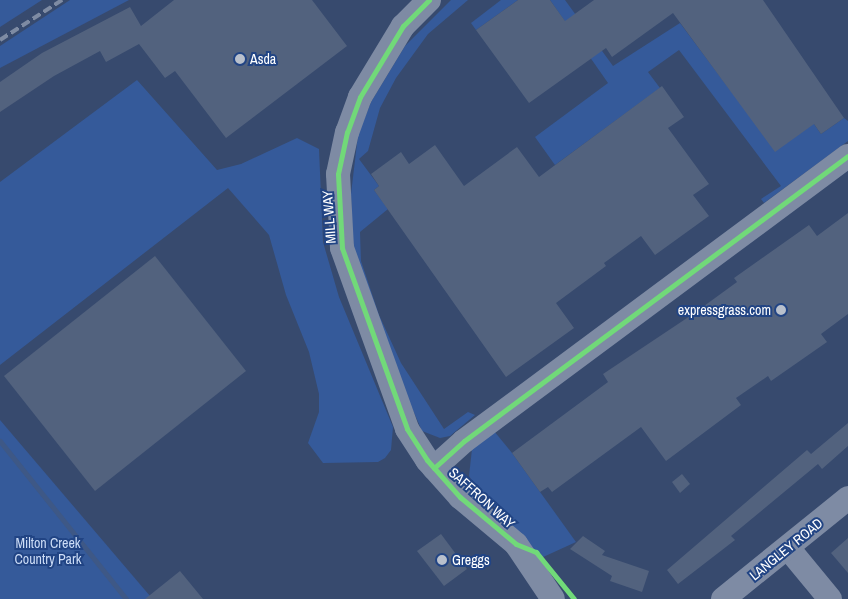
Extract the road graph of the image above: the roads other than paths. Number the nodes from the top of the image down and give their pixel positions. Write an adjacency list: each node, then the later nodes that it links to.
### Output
1 (429, 0): 3 (street, MILL WAY)
2 (848, 156): 3 (street)
3 (434, 468): 6 (street, SAFFRON WAY)
4 (848, 498): 5 (street, LANGLEY ROAD)
5 (788, 548): 7 (street, LANGLEY ROAD); 8 (street)
6 (553, 599)
7 (723, 599)
8 (830, 599)

